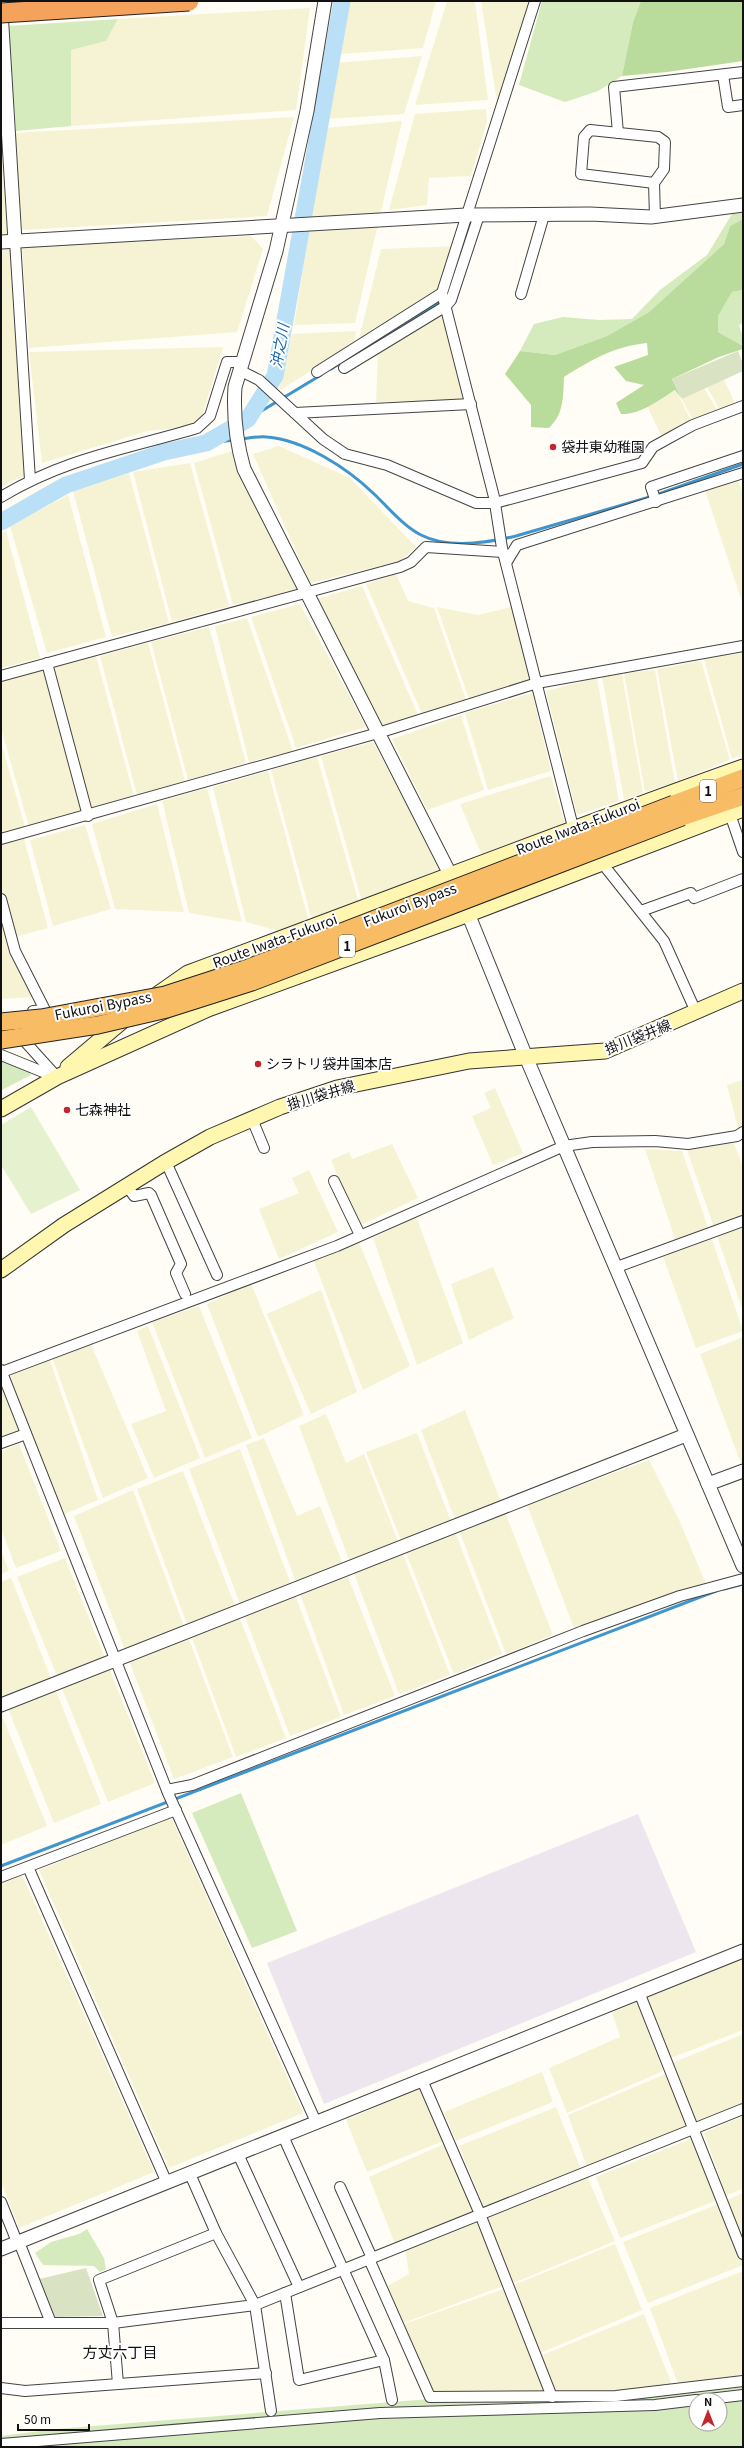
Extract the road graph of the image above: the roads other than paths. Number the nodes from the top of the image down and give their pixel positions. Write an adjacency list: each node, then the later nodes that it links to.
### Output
1 (189, 1): 4 (highway, bridge)
2 (325, 1): 14 (street)
3 (535, 1): 12 (street)
4 (1, 12): 15 (street)
5 (743, 72): 6 (street)
6 (723, 75): 7 (street); 8 (street)
7 (743, 105)
8 (618, 133): 9 (street); 9 (street)
9 (654, 183): 13 (street)
10 (743, 205): 13 (street)
11 (544, 214): 12 (street); 13 (street); 18 (street)
12 (473, 215): 14 (street); 17 (street); 19 (street)
13 (655, 217)
14 (286, 224): 15 (street); 20 (street)
15 (15, 241): 16 (street); 28 (street)
16 (1, 242)
17 (442, 293): 19 (street); 22 (street)
18 (521, 294)
19 (446, 306): 21 (street); 23 (street)
20 (241, 366): 25 (street); 28 (street); 34 (street)
21 (344, 368)
22 (317, 372)
23 (470, 404): 25 (street); 31 (street)
24 (743, 406): 31 (street)
25 (294, 413): 31 (street)
26 (743, 456): 30 (street)
27 (743, 473): 30 (street)
28 (30, 480): 29 (street)
29 (1, 497)
30 (654, 497): 33 (street)
31 (495, 503): 32 (street)
32 (503, 550): 33 (street); 34 (street)
33 (506, 563): 38 (street)
34 (306, 593): 36 (street); 39 (street)
35 (743, 646): 38 (street)
36 (47, 663): 37 (street); 45 (street)
37 (1, 676)
38 (537, 683): 39 (street); 46 (street)
39 (378, 733): 45 (street); 50 (street)
40 (743, 767): 46 (main road, Route Iwata-Fukuroi)
41 (743, 778): 43 (highway, Fukuroi Bypass / 1)
42 (743, 796): 43 (highway, Fukuroi Bypass / 1)
43 (678, 810): 57 (highway, Fukuroi Bypass / 1, bridge); 58 (highway, Fukuroi Bypass / 1, bridge)
44 (737, 811): 48 (street); 49 (main road, Route Iwata-Fukuroi)
45 (88, 816): 47 (street)
46 (574, 827): 50 (main road, Route Iwata-Fukuroi)
47 (1, 839)
48 (743, 852)
49 (602, 863): 53 (street); 54 (main road, Route Iwata-Fukuroi)
50 (451, 876): 54 (street); 61 (main road, Route Iwata-Fukuroi)
51 (743, 879): 53 (street)
52 (1, 899): 57 (street)
53 (641, 912): 56 (street)
54 (468, 914): 60 (street); 61 (main road, Route Iwata-Fukuroi)
55 (743, 991): 56 (main road, 掛川袋井線)
56 (696, 1012): 60 (main road, 掛川袋井線)
57 (1, 1021): 61 (street)
58 (1, 1040)
59 (1, 1055): 61 (street)
60 (526, 1057): 63 (main road, 掛川袋井線); 65 (street)
61 (57, 1077): 62 (main road, Route Iwata-Fukuroi)
62 (1, 1109)
63 (252, 1119): 66 (street); 67 (main road, 掛川袋井線)
64 (743, 1132): 65 (street)
65 (564, 1146): 71 (street); 72 (street)
66 (264, 1148)
67 (166, 1162): 69 (main road, 掛川袋井線); 74 (street)
68 (334, 1181): 71 (street)
69 (128, 1186): 73 (main road, 掛川袋井線); 75 (street)
70 (743, 1221): 72 (street)
71 (360, 1235): 76 (street)
72 (617, 1268): 78 (street)
73 (1, 1270)
74 (217, 1275)
75 (185, 1294)
76 (1, 1371): 77 (street)
77 (26, 1434): 79 (street); 84 (street)
78 (686, 1435): 81 (street); 84 (street)
79 (1, 1443)
80 (743, 1471): 81 (street)
81 (708, 1484): 82 (street)
82 (743, 1566)
83 (743, 1578): 86 (street)
84 (114, 1660): 85 (street); 86 (street)
85 (1, 1705)
86 (167, 1792): 87 (street)
87 (175, 1808): 88 (street); 94 (street)
88 (28, 1867): 89 (street); 99 (street)
89 (1, 1877)
90 (743, 1951): 91 (street)
91 (639, 1992): 92 (street); 95 (street)
92 (422, 2080): 94 (street); 102 (street)
93 (743, 2109): 95 (street)
94 (316, 2122): 96 (street)
95 (694, 2129): 102 (street); 106 (street)
96 (283, 2136): 97 (street); 108 (street)
97 (238, 2154): 98 (street); 109 (street)
98 (190, 2174): 99 (street); 103 (street)
99 (167, 2183): 104 (street)
100 (340, 2186): 107 (street)
101 (1, 2202): 104 (street)
102 (480, 2214): 107 (street); 121 (street)
103 (216, 2233): 111 (street); 113 (street)
104 (18, 2242): 105 (street); 112 (street)
105 (1, 2249)
106 (743, 2254)
107 (370, 2258): 108 (street); 121 (street)
108 (343, 2270): 109 (street); 115 (street)
109 (299, 2287): 110 (street)
110 (285, 2293): 111 (street); 115 (street)
111 (255, 2305): 113 (street); 116 (street)
112 (51, 2322): 113 (street); 114 (street)
113 (114, 2322): 118 (street)
114 (1, 2323)
115 (384, 2360): 123 (street)
116 (266, 2373): 118 (street); 125 (street)
117 (743, 2381): 121 (street)
118 (118, 2384): 119 (street)
119 (1, 2388)
120 (743, 2395): 122 (street)
121 (552, 2397)
122 (728, 2397)
123 (392, 2400)
124 (688, 2401): 126 (street)
125 (271, 2411)
126 (1, 2444)

